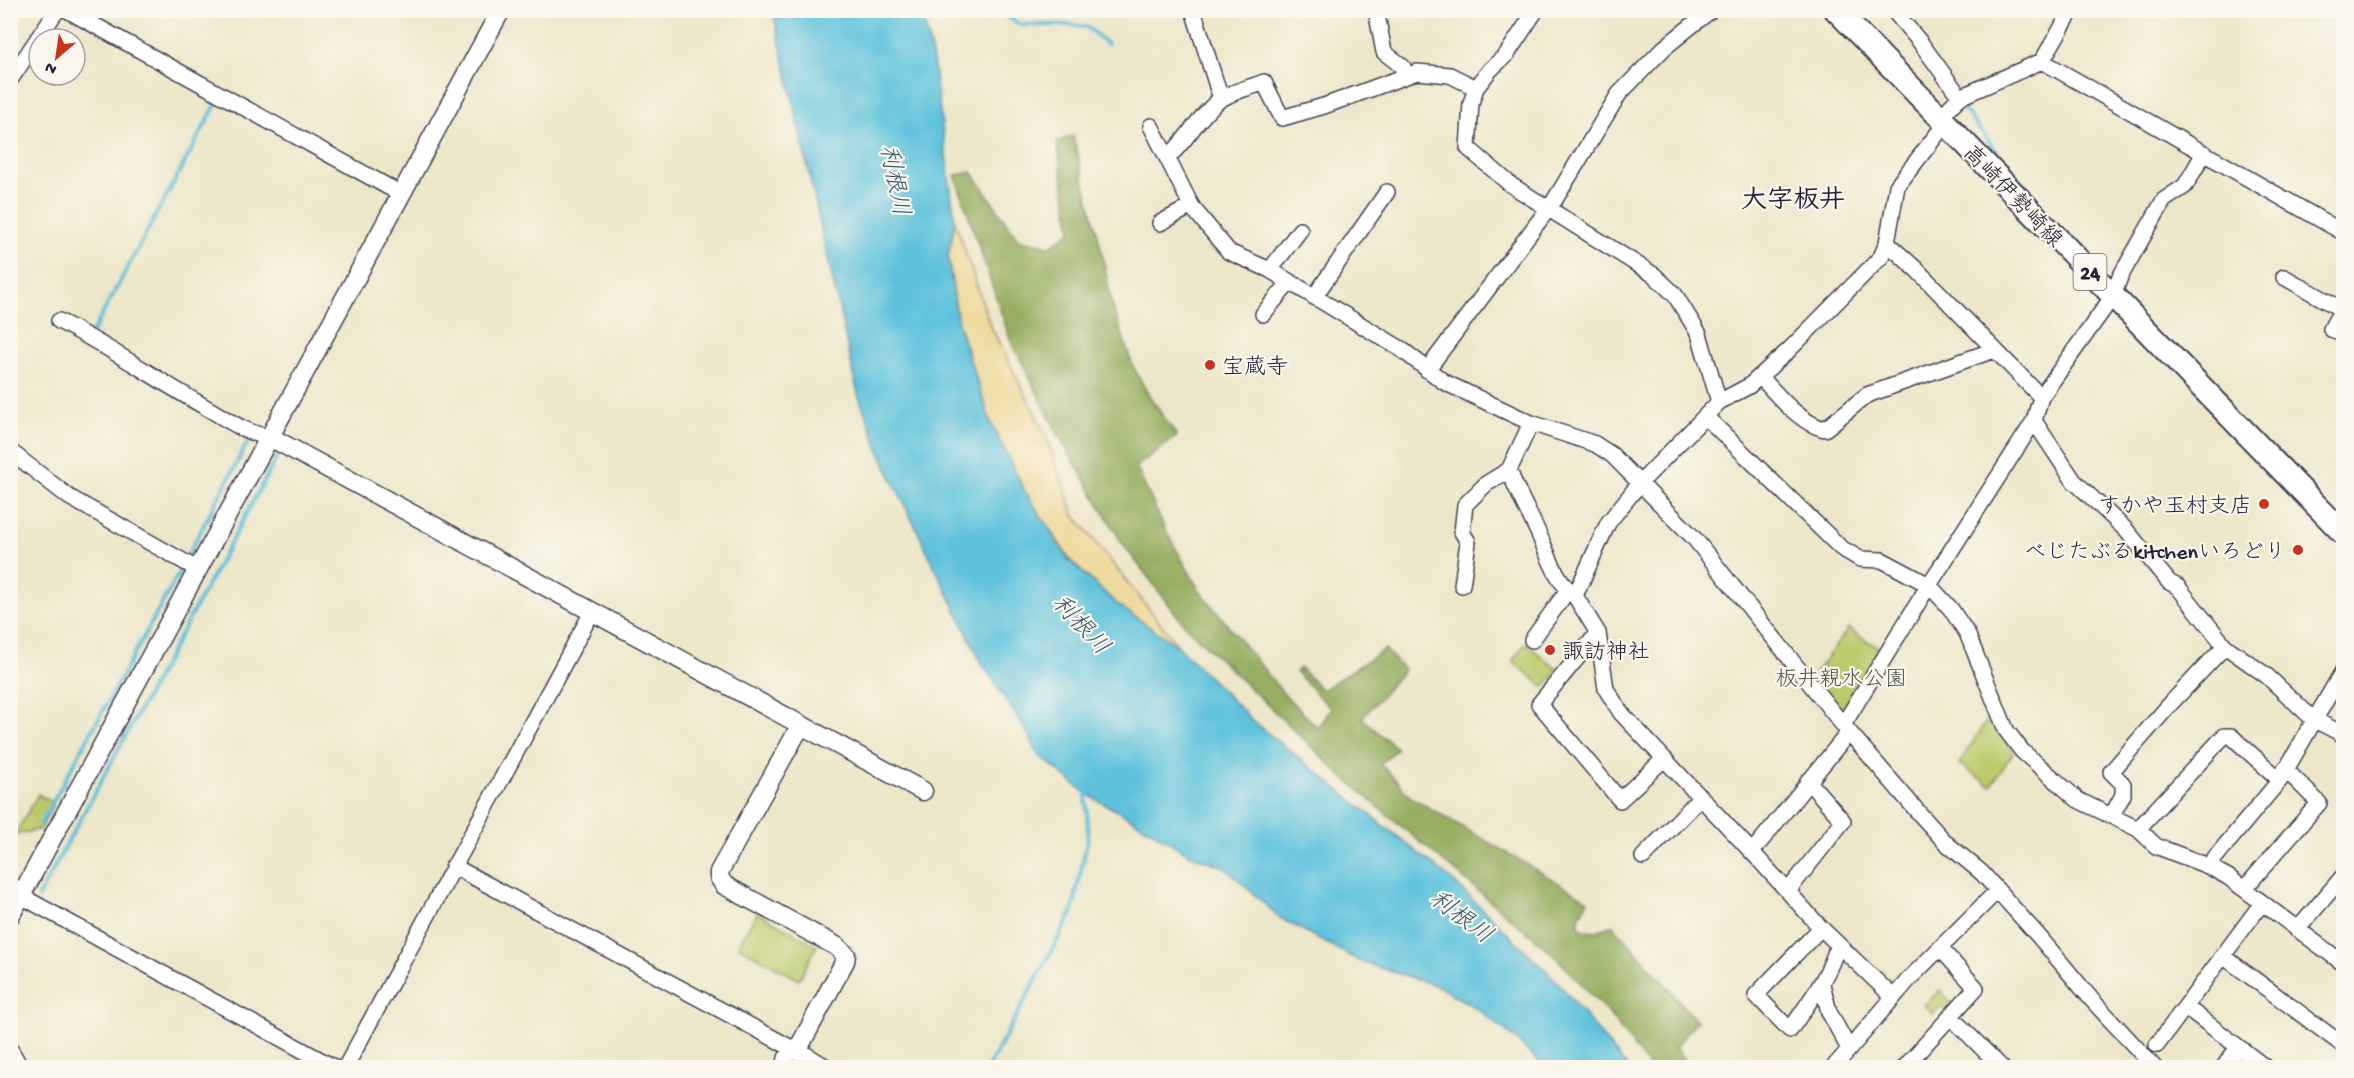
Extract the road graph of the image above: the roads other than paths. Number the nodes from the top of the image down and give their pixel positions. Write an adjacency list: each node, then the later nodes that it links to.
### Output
1 (57, 10): 13 (street)
2 (67, 10): 22 (street)
3 (501, 10): 22 (street)
4 (1193, 10): 16 (street)
5 (1376, 10): 12 (street)
6 (1536, 10): 14 (street)
7 (1711, 10): 24 (street)
8 (1836, 10): 17 (main road, 高崎伊勢崎線 / 24)
9 (1893, 10): 15 (street)
10 (2072, 10): 11 (street)
11 (2042, 61): 15 (street); 19 (street)
12 (1403, 75): 14 (street); 16 (street)
13 (10, 80)
14 (1476, 88): 24 (street)
15 (1960, 97): 17 (street)
16 (1221, 99): 20 (street)
17 (1942, 121): 28 (street); 32 (main road, 高崎伊勢崎線 / 24)
18 (1151, 126): 20 (street)
19 (2204, 153): 27 (street); 32 (street)
20 (1167, 158): 23 (street)
21 (1386, 192): 33 (street)
22 (401, 194): 46 (street)
23 (1191, 206): 25 (street); 29 (street)
24 (1548, 209): 39 (street); 42 (street)
25 (1160, 223)
26 (1300, 230): 29 (street)
27 (2343, 233)
28 (1887, 243): 38 (street); 40 (street)
29 (1270, 270): 31 (street)
30 (2284, 277): 34 (street)
31 (1290, 282): 33 (street); 35 (street)
32 (2113, 296): 41 (street); 50 (main road, 高崎伊勢崎線 / 24)
33 (1314, 297): 39 (street)
34 (2342, 307): 37 (street)
35 (1263, 314)
36 (59, 321): 46 (street)
37 (2343, 335)
38 (1994, 350): 40 (street); 41 (street)
39 (1427, 370): 45 (street)
40 (1760, 376): 42 (street)
41 (2041, 397): 44 (street)
42 (1719, 402): 43 (street)
43 (1706, 417): 49 (street); 53 (street)
44 (2034, 421): 53 (street); 58 (street)
45 (1531, 423): 48 (street); 49 (street)
46 (270, 437): 51 (street); 55 (street)
47 (10, 451): 51 (street)
48 (1509, 470): 52 (street); 54 (street)
49 (1640, 483): 54 (street); 62 (street)
50 (2343, 534)
51 (197, 569): 79 (street)
52 (1462, 585)
53 (1929, 585): 62 (street); 69 (street)
54 (1572, 593): 56 (street); 57 (street)
55 (592, 612): 61 (street); 73 (street)
56 (1598, 633): 64 (street); 64 (street)
57 (1532, 640)
58 (2225, 646): 60 (street); 69 (street)
59 (2343, 669): 60 (street)
60 (2313, 719): 63 (street); 65 (street)
61 (801, 725): 67 (street); 96 (street)
62 (1846, 729): 66 (street); 78 (street)
63 (2343, 735)
64 (1664, 759): 68 (street)
65 (2283, 774): 70 (street); 74 (street); 76 (street)
66 (1808, 781): 71 (street); 77 (street)
67 (923, 791)
68 (1701, 797): 71 (street); 72 (street)
69 (2112, 815): 70 (street)
70 (2138, 829): 74 (street)
71 (1752, 852): 77 (street)
72 (1643, 856)
73 (453, 866): 96 (street); 100 (street)
74 (2208, 866): 76 (street)
75 (2343, 875): 83 (street)
76 (2244, 889): 80 (street)
77 (1788, 891): 82 (street)
78 (1997, 891): 85 (street); 106 (street)
79 (15, 892): 81 (street); 99 (street)
80 (2262, 903): 83 (street); 86 (street)
81 (10, 916)
82 (1821, 928): 84 (street); 88 (street)
83 (2298, 930): 87 (street)
84 (1838, 944): 88 (street); 89 (street)
85 (1940, 948): 89 (street); 91 (street)
86 (2223, 956): 90 (street); 93 (street)
87 (2343, 964)
88 (1822, 984): 95 (street)
89 (1893, 997): 95 (street)
90 (2186, 1007): 92 (street); 94 (street)
91 (1950, 1016): 104 (street); 105 (street)
92 (2157, 1045)
93 (2343, 1046)
94 (2238, 1047): 107 (street); 108 (street)
95 (1849, 1049): 103 (street)
96 (794, 1051): 101 (street); 102 (street)
97 (10, 1052): 98 (street)
98 (19, 1068)
99 (335, 1068)
100 (345, 1068)
101 (784, 1068)
102 (825, 1068)
103 (1833, 1068)
104 (1904, 1068)
105 (2002, 1068)
106 (2155, 1068)
107 (2223, 1068)
108 (2266, 1068)

